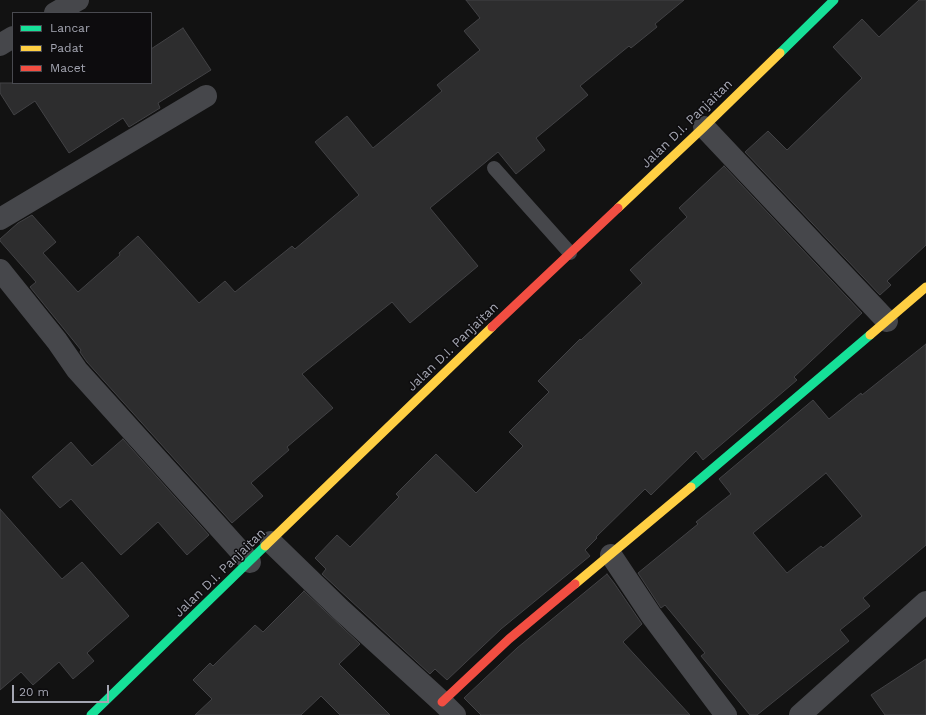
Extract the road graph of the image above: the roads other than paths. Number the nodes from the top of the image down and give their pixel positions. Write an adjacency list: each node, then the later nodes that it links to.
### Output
1 (78, 0): 3 (street)
2 (834, 0): 7 (main road, Jalan D.I. Panjaitan)
3 (57, 12)
4 (12, 38): 5 (street)
5 (0, 45)
6 (206, 96): 9 (street)
7 (704, 127): 10 (main road, Jalan D.I. Panjaitan); 13 (street)
8 (494, 168): 10 (lane)
9 (0, 219)
10 (570, 253): 14 (main road, Jalan D.I. Panjaitan)
11 (0, 270): 16 (street)
12 (926, 287): 13 (main road)
13 (887, 322): 15 (main road)
14 (271, 542): 16 (main road, Jalan D.I. Panjaitan); 18 (street)
15 (611, 555): 18 (main road); 20 (street)
16 (250, 562): 19 (main road, Jalan D.I. Panjaitan)
17 (926, 602): 21 (street)
18 (448, 708)
19 (91, 715)
20 (726, 715)
21 (800, 715)

